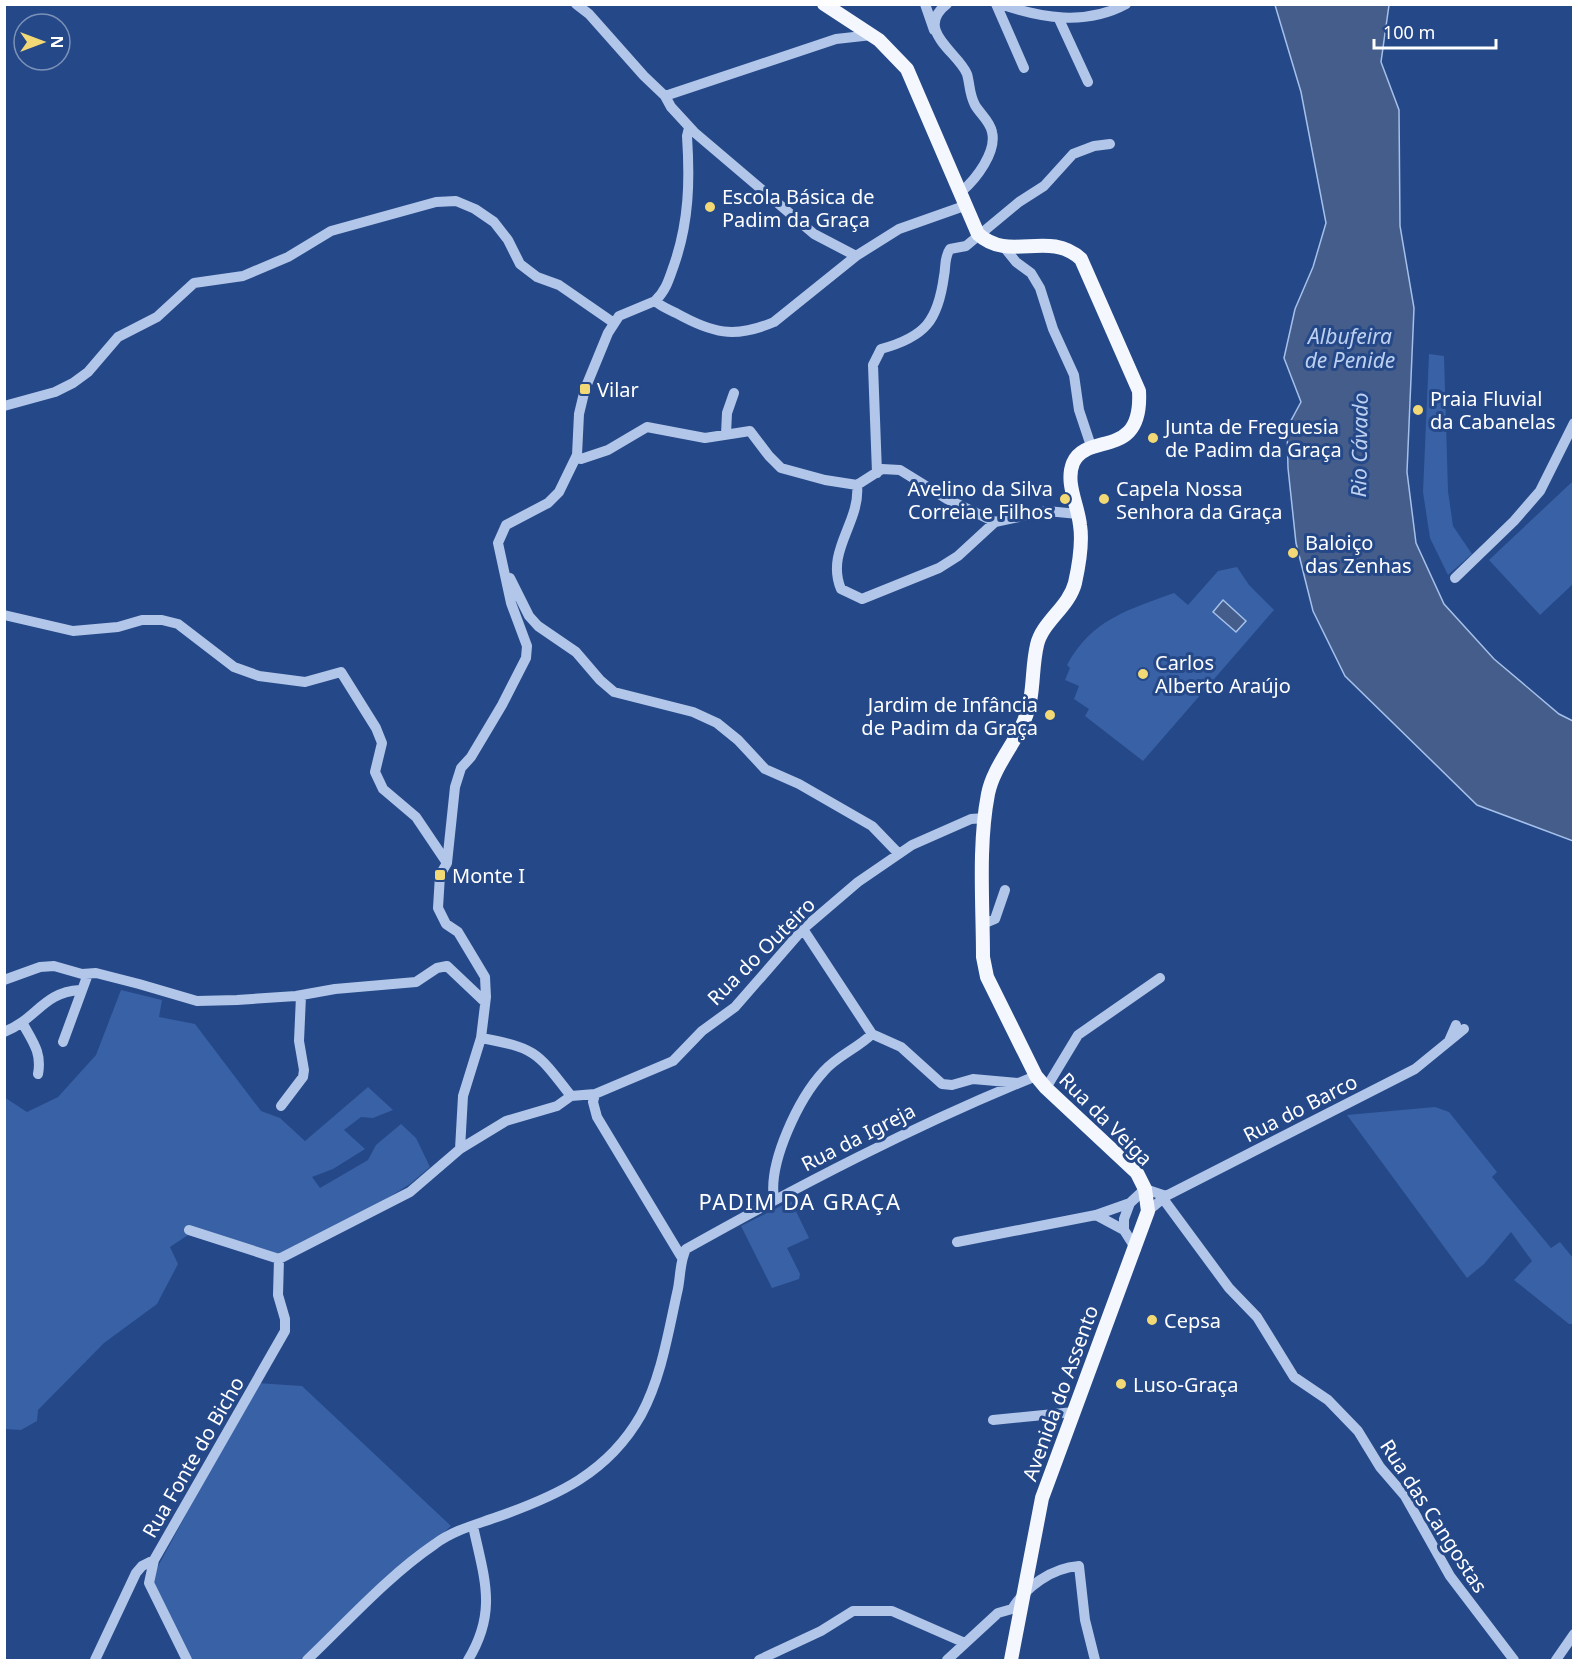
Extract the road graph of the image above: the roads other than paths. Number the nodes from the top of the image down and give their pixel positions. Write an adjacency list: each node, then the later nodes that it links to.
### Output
1 (576, 4): 12 (street)
2 (824, 4): 8 (main road)
3 (925, 4): 9 (street)
4 (947, 4): 9 (street)
5 (998, 4): 7 (street); 10 (street)
6 (1126, 4): 7 (street)
7 (1058, 17): 11 (street)
8 (872, 36): 12 (street); 15 (main road)
9 (938, 39): 15 (street)
10 (1024, 68)
11 (1088, 82)
12 (665, 96): 13 (street)
13 (689, 128): 19 (street); 20 (street)
14 (1110, 144): 17 (street)
15 (962, 191): 16 (main road)
16 (968, 206): 17 (main road); 19 (street)
17 (978, 234): 18 (main road); 28 (street)
18 (1004, 247): 26 (street); 26 (main road)
19 (856, 256): 20 (street)
20 (655, 301): 21 (street)
21 (614, 323): 23 (street); 27 (street)
22 (734, 393): 25 (street)
23 (4, 406)
24 (1574, 423): 33 (street)
25 (726, 434): 27 (street); 29 (street)
26 (1092, 449): 30 (main road, Rua da Veiga)
27 (577, 455): 32 (street)
28 (877, 473): 29 (street); 31 (street)
29 (857, 485): 31 (street)
30 (1078, 514): 31 (street); 35 (main road, Rua da Veiga)
31 (995, 522)
32 (503, 565): 36 (street); 37 (street)
33 (1455, 578)
34 (4, 615): 37 (street)
35 (985, 818): 36 (street, Rua do Outeiro); 39 (main road, Rua da Veiga)
36 (899, 854): 40 (street, Rua do Outeiro)
37 (447, 863): 46 (street)
38 (1005, 890): 39 (street)
39 (983, 924): 54 (main road, Rua da Veiga)
40 (803, 929): 50 (street); 57 (street, Rua do Outeiro)
41 (88, 974): 43 (street); 44 (street); 45 (street)
42 (1160, 978): 56 (street)
43 (4, 980)
44 (80, 990): 47 (street); 52 (street)
45 (301, 996): 46 (street); 59 (street)
46 (485, 1002): 51 (street)
47 (23, 1024): 49 (street); 53 (street)
48 (1460, 1027): 62 (street, Rua do Barco)
49 (4, 1032)
50 (872, 1034): 55 (street); 63 (street)
51 (481, 1038): 58 (street); 60 (street)
52 (63, 1042)
53 (38, 1074)
54 (1036, 1076): 55 (street, Rua da Igreja); 56 (main road, Rua da Veiga)
55 (1019, 1083): 63 (street, Rua da Igreja)
56 (1046, 1088): 61 (main road, Rua da Veiga)
57 (595, 1094): 58 (street, Rua do Outeiro); 71 (street)
58 (571, 1096): 60 (street)
59 (280, 1106)
60 (460, 1149): 72 (street)
61 (1145, 1189): 62 (street); 64 (street); 65 (main road, Rua da Veiga)
62 (1165, 1198): 65 (street, Rua do Barco); 88 (street, Rua das Cangostas)
63 (774, 1199): 71 (street, Rua da Igreja)
64 (1130, 1203): 66 (street); 68 (street)
65 (1148, 1211): 70 (main road, Avenida do Assento)
66 (1096, 1215): 68 (street); 69 (street)
67 (189, 1230): 72 (street)
68 (1124, 1230): 70 (street)
69 (957, 1242)
70 (1136, 1248): 73 (main road, Avenida do Assento)
71 (682, 1258): 75 (street)
72 (279, 1259): 76 (street, Rua Fonte do Bicho)
73 (1074, 1412): 74 (street); 77 (main road, Avenida do Assento)
74 (993, 1420)
75 (473, 1526): 82 (street); 83 (street)
76 (154, 1560): 80 (street, Rua Fonte do Bicho); 81 (street)
77 (1023, 1592): 79 (street); 86 (main road, Avenida do Assento); 87 (street)
78 (1574, 1634): 89 (street)
79 (965, 1643): 84 (street); 85 (street)
80 (95, 1660)
81 (187, 1660)
82 (308, 1660)
83 (468, 1660)
84 (759, 1660)
85 (947, 1660)
86 (1011, 1660)
87 (1095, 1660)
88 (1514, 1660)
89 (1556, 1660)

